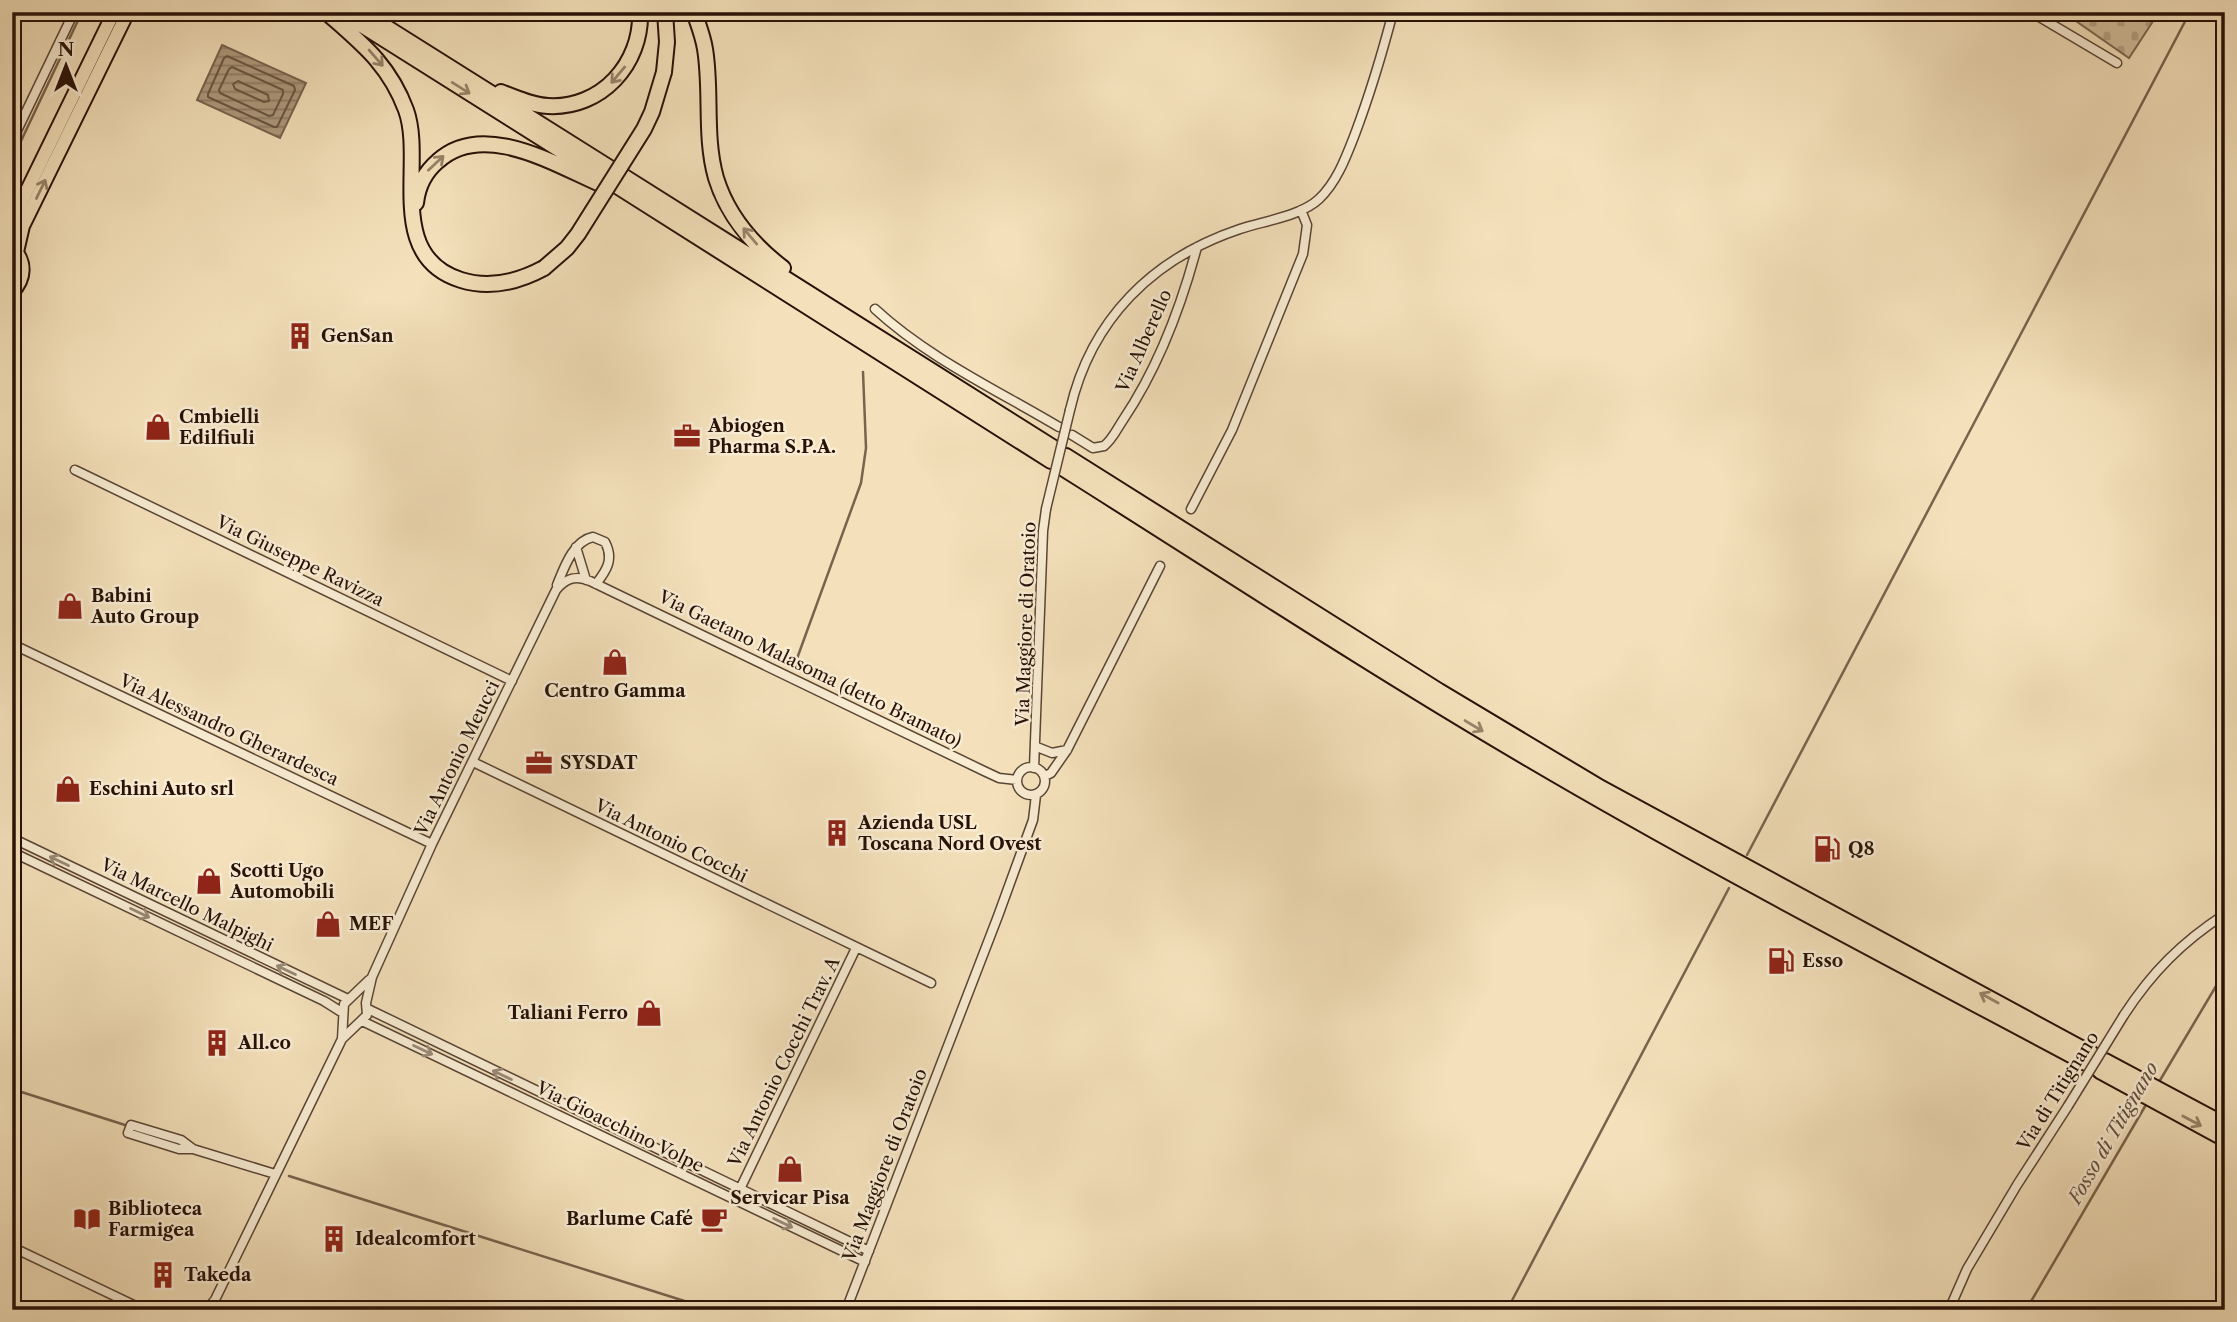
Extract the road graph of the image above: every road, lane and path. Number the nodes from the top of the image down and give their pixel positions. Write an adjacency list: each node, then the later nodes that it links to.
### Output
1 (74, 12): 14 (street)
2 (114, 12): 17 (main road)
3 (128, 12): 20 (main road, one-way to 3)
4 (326, 12): 18 (highway, one-way to 18)
5 (341, 12): 15 (highway, one-way to 15)
6 (362, 12): 13 (highway)
7 (640, 12): 13 (highway, one-way to 13)
8 (665, 12): 18 (highway, bridge)
9 (694, 12): 23 (highway, one-way to 9)
10 (1393, 12): 16 (street, Via Maggiore di Oratoio)
11 (2031, 12): 12 (street)
12 (2117, 62)
13 (459, 72): 15 (highway)
14 (12, 141)
15 (611, 180): 18 (highway, one-way to 15); 23 (highway); 23 (highway)
16 (1301, 210): 19 (street, Via Maggiore di Oratoio); 28 (street)
17 (12, 221)
18 (414, 225)
19 (1197, 247): 25 (street, Via Alberello); 35 (street, Via Maggiore di Oratoio, bridge)
20 (15, 249): 21 (main road)
21 (12, 293)
22 (876, 309): 24 (street)
23 (839, 312)
24 (1059, 427)
25 (1072, 435)
26 (1065, 462): 54 (highway)
27 (75, 470): 34 (street, Via Giuseppe Ravizza)
28 (1191, 509)
29 (576, 547): 31 (street); 31 (street); 32 (street, Via Antonio Meucci)
30 (1160, 566): 36 (street, Via Maggiore di Oratoio)
31 (591, 582): 32 (street); 40 (street, Via Gaetano Malasoma (detto Bramato))
32 (555, 590): 34 (street, Via Antonio Meucci)
33 (12, 644): 43 (street, Via Alessandro Gherardesca)
34 (512, 681): 37 (street, Via Antonio Meucci)
35 (1037, 747): 36 (street, Via Maggiore di Oratoio); 38 (street, Via Maggiore di Oratoio)
36 (1067, 750): 39 (street, Via Maggiore di Oratoio)
37 (473, 762): 43 (street, Via Antonio Meucci); 46 (street, Via Antonio Cocchi)
38 (1034, 768): 39 (street); 40 (street)
39 (1045, 776): 41 (street, Via Maggiore di Oratoio)
40 (1017, 780): 41 (street)
41 (1035, 795): 61 (street, Via Maggiore di Oratoio)
42 (12, 838): 49 (street, Via Marcello Malpighi, one-way to 42)
43 (432, 844): 47 (street, Via Antonio Meucci)
44 (12, 852): 51 (street, Via Marcello Malpighi, one-way to 51)
45 (2225, 914): 67 (street, Via di Titignano, bridge)
46 (856, 948): 48 (street, Via Antonio Cocchi); 59 (street, Via Antonio Cocchi Trav. A)
47 (372, 977): 49 (street, Via Antonio Meucci); 50 (street, Via Antonio Meucci)
48 (931, 983)
49 (350, 998): 50 (street); 51 (street, Via Antonio Meucci)
50 (367, 1006): 52 (street, Via Antonio Meucci); 59 (street, Via Gioacchino Volpe, one-way to 50)
51 (343, 1014): 52 (street); 53 (street, Via Antonio Meucci)
52 (360, 1022): 53 (street, Via Antonio Meucci); 62 (street, Via Gioacchino Volpe, one-way to 62)
53 (342, 1039): 58 (street, Via Antonio Meucci)
54 (2162, 1098): 55 (highway); 56 (highway, one-way to 56)
55 (2225, 1125)
56 (2225, 1139)
57 (193, 1149): 57 (street); 58 (street)
58 (275, 1174): 63 (street, Via Antonio Meucci)
59 (740, 1189): 61 (street, Via Gioacchino Volpe)
60 (12, 1247): 64 (street)
61 (869, 1251): 62 (street, Via Maggiore di Oratoio)
62 (865, 1262): 66 (street, Via Maggiore di Oratoio)
63 (212, 1306): 65 (street)
64 (144, 1310)
65 (229, 1310)
66 (846, 1310)
67 (1949, 1310)

